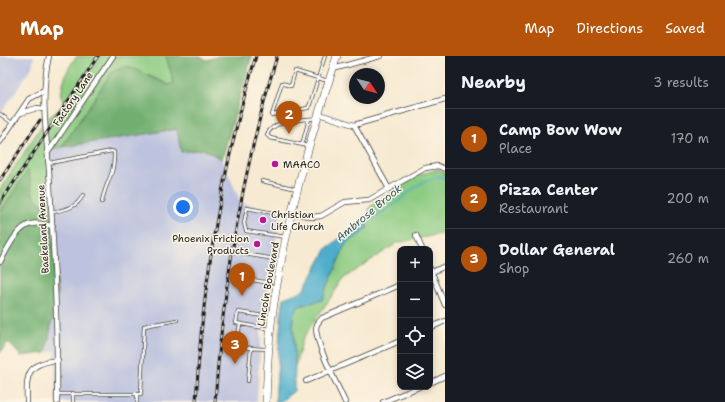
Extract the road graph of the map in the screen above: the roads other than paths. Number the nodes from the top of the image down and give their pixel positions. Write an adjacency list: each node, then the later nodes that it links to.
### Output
1 (49, 56): 9 (street, Baekeland Avenue)
2 (113, 56): 20 (street, Factory Lane)
3 (325, 56): 7 (lane)
4 (337, 56): 6 (main road, Lincoln Boulevard)
5 (380, 56): 6 (street)
6 (333, 69): 8 (main road, Lincoln Boulevard)
7 (318, 78): 7 (lane); 8 (lane)
8 (329, 81): 14 (main road, Lincoln Boulevard)
9 (44, 91): 11 (street, Baekeland Avenue); 13 (street)
10 (445, 99): 17 (street)
11 (44, 109): 13 (street); 20 (street, Baekeland Avenue)
12 (0, 114): 16 (lane)
13 (19, 114): 16 (street)
14 (318, 116): 15 (lane); 17 (street); 19 (main road, Lincoln Boulevard)
15 (309, 119): 19 (lane); 19 (lane)
16 (12, 124): 18 (street)
17 (354, 125): 25 (street)
18 (0, 142)
19 (305, 145): 24 (main road, Lincoln Boulevard)
20 (48, 152): 21 (street, Baekeland Avenue)
21 (49, 163): 27 (lane); 28 (street, Baekeland Avenue)
22 (445, 169): 25 (street)
23 (262, 181): 24 (lane)
24 (297, 189): 29 (main road, Lincoln Boulevard)
25 (389, 189): 29 (street)
26 (82, 195): 28 (lane)
27 (102, 202)
28 (52, 212): 30 (street, Baekeland Avenue)
29 (291, 214): 32 (main road, Lincoln Boulevard); 32 (lane)
30 (53, 226): 36 (street); 53 (street, Baekeland Avenue)
31 (416, 235): 33 (street)
32 (286, 238): 35 (main road, Lincoln Boulevard)
33 (421, 246)
34 (244, 254): 35 (lane)
35 (282, 260): 42 (main road, Lincoln Boulevard)
36 (0, 262)
37 (445, 266): 38 (street)
38 (433, 270)
39 (433, 276): 43 (street)
40 (240, 278): 42 (lane)
41 (397, 286): 54 (street)
42 (276, 288): 44 (main road, Lincoln Boulevard)
43 (445, 305)
44 (272, 317): 47 (lane); 49 (main road, Lincoln Boulevard)
45 (176, 320): 62 (lane)
46 (445, 321): 48 (street)
47 (240, 324): 49 (lane); 51 (lane)
48 (433, 327)
49 (270, 330): 52 (main road, Lincoln Boulevard)
50 (397, 342): 54 (street)
51 (251, 348): 52 (lane); 56 (lane)
52 (269, 349): 63 (main road, Lincoln Boulevard)
53 (58, 360): 61 (street, Baekeland Avenue); 64 (street)
54 (331, 370): 57 (street); 68 (street)
55 (445, 376): 58 (street)
56 (248, 381)
57 (306, 381)
58 (433, 382)
59 (412, 390): 69 (street)
60 (74, 393): 61 (lane); 62 (lane); 66 (lane)
61 (57, 394): 65 (street, Baekeland Avenue)
62 (137, 394): 67 (lane)
63 (266, 401)
64 (27, 402)
65 (57, 402)
66 (73, 402)
67 (137, 402)
68 (345, 402)
69 (383, 402)

